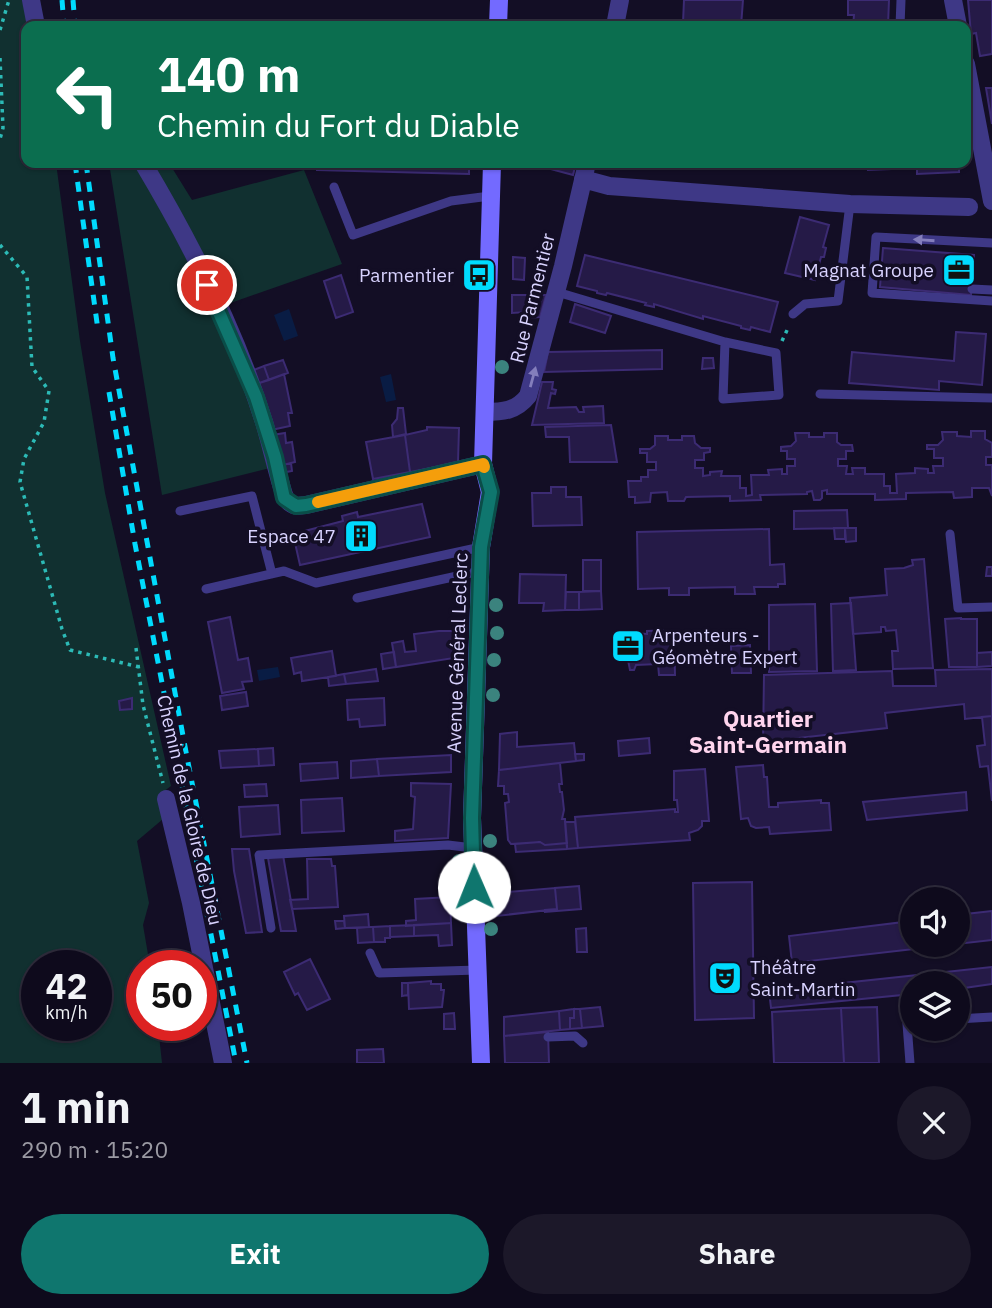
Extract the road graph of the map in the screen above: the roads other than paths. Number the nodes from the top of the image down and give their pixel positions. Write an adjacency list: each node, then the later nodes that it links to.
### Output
1 (31, 0): 6 (street)
2 (499, 0): 7 (main road)
3 (620, 0): 8 (street)
4 (901, 0): 9 (lane)
5 (953, 0): 10 (street)
6 (35, 21)
7 (498, 21)
8 (616, 21)
9 (900, 21)
10 (957, 21)
11 (971, 90): 17 (street)
12 (146, 168): 30 (street)
13 (492, 168): 16 (main road, Avenue Général Leclerc)
14 (585, 171): 18 (street); 23 (street, Rue Parmentier)
15 (334, 187): 16 (lane)
16 (491, 197): 29 (main road, Avenue Général Leclerc)
17 (992, 201)
18 (850, 204): 19 (street); 25 (lane)
19 (969, 207)
20 (992, 243): 24 (lane, one-way to 24)
21 (972, 289): 22 (lane)
22 (992, 290)
23 (556, 292): 26 (lane); 29 (street, Rue Parmentier, one-way to 23)
24 (992, 301)
25 (793, 314)
26 (725, 342): 26 (lane)
27 (820, 394): 28 (lane)
28 (992, 398)
29 (485, 412): 30 (main road, Avenue Général Leclerc)
30 (483, 464): 33 (main road, Avenue Général Leclerc)
31 (180, 511): 35 (lane)
32 (950, 534): 38 (lane)
33 (481, 547): 34 (main road, Avenue Général Leclerc); 35 (lane)
34 (480, 571): 37 (lane); 40 (main road, Avenue Général Leclerc)
35 (272, 573): 36 (lane)
36 (206, 589)
37 (357, 598)
38 (992, 607)
39 (166, 799): 49 (street, Chemin de la Gloire de Dieu)
40 (473, 848): 41 (lane); 43 (main road, Avenue Général Leclerc)
41 (271, 928)
42 (370, 953): 43 (lane)
43 (478, 970): 50 (main road, Avenue Général Leclerc)
44 (992, 1017): 45 (lane)
45 (970, 1018)
46 (548, 1037): 48 (lane)
47 (908, 1041): 51 (lane)
48 (583, 1043)
49 (223, 1063)
50 (481, 1063)
51 (910, 1063)

